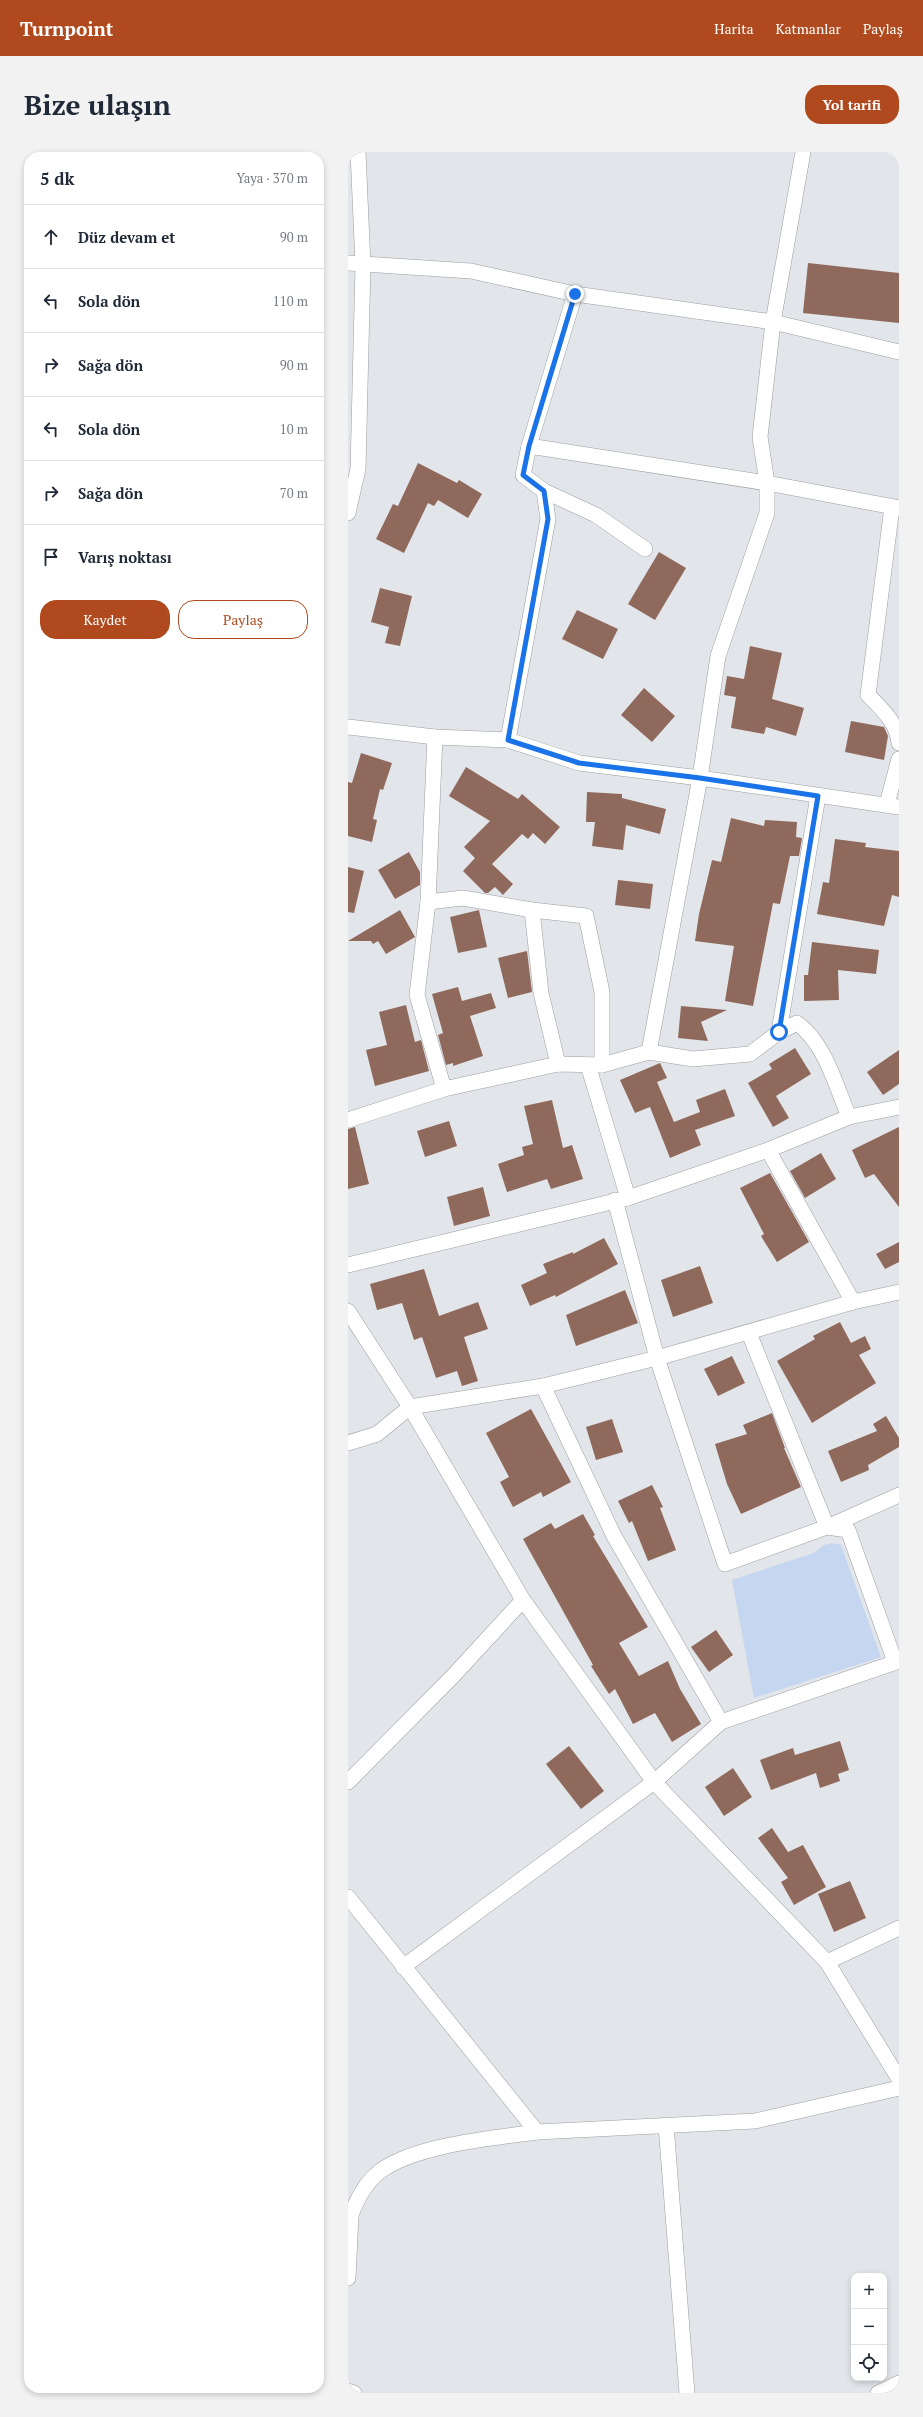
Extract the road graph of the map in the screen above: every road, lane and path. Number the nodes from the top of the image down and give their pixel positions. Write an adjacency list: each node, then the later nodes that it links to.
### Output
1 (358, 152): 3 (street)
2 (803, 152): 5 (street)
3 (355, 264): 4 (street); 11 (street)
4 (575, 294): 5 (street); 7 (street)
5 (773, 322): 6 (street); 8 (street)
6 (899, 352)
7 (529, 446): 8 (street); 9 (street)
8 (767, 483): 10 (street); 18 (street)
9 (544, 491): 12 (street); 15 (street)
10 (896, 508): 16 (street)
11 (348, 513)
12 (645, 549)
13 (348, 727): 14 (street)
14 (435, 737): 15 (street); 21 (street)
15 (508, 740): 18 (street)
16 (899, 743)
17 (899, 759): 20 (street)
18 (700, 778): 19 (street); 24 (street)
19 (818, 796): 20 (street); 23 (street)
20 (893, 805)
21 (428, 902): 22 (street); 27 (street)
22 (532, 910): 25 (street); 26 (street)
23 (779, 1032): 24 (street); 29 (street)
24 (649, 1052): 26 (street)
25 (558, 1064): 26 (street); 27 (street)
26 (595, 1065): 32 (street)
27 (444, 1089): 30 (street)
28 (899, 1107): 29 (street)
29 (849, 1117): 31 (street)
30 (348, 1120)
31 (768, 1150): 32 (street); 35 (street)
32 (621, 1199): 33 (street); 38 (street)
33 (348, 1265)
34 (899, 1292): 35 (street)
35 (853, 1302): 37 (street)
36 (348, 1311): 40 (street)
37 (749, 1333): 38 (street); 43 (street)
38 (657, 1358): 39 (street); 43 (street)
39 (543, 1386): 40 (street); 46 (street)
40 (410, 1407): 41 (street); 44 (street)
41 (348, 1443)
42 (899, 1495): 43 (street)
43 (827, 1527): 45 (street)
44 (523, 1600): 47 (street); 48 (street)
45 (897, 1661): 46 (street)
46 (721, 1722): 48 (street)
47 (348, 1782)
48 (654, 1782): 51 (street); 52 (street)
49 (348, 1897): 52 (street)
50 (899, 1928): 51 (street)
51 (827, 1962): 53 (street)
52 (403, 1967): 56 (street)
53 (899, 2079)
54 (899, 2088): 55 (street)
55 (666, 2126): 56 (street); 62 (street)
56 (537, 2132): 57 (street)
57 (349, 2214): 58 (street)
58 (348, 2278)
59 (899, 2383): 63 (street)
60 (348, 2390): 61 (street)
61 (354, 2393)
62 (687, 2393)
63 (878, 2393)

